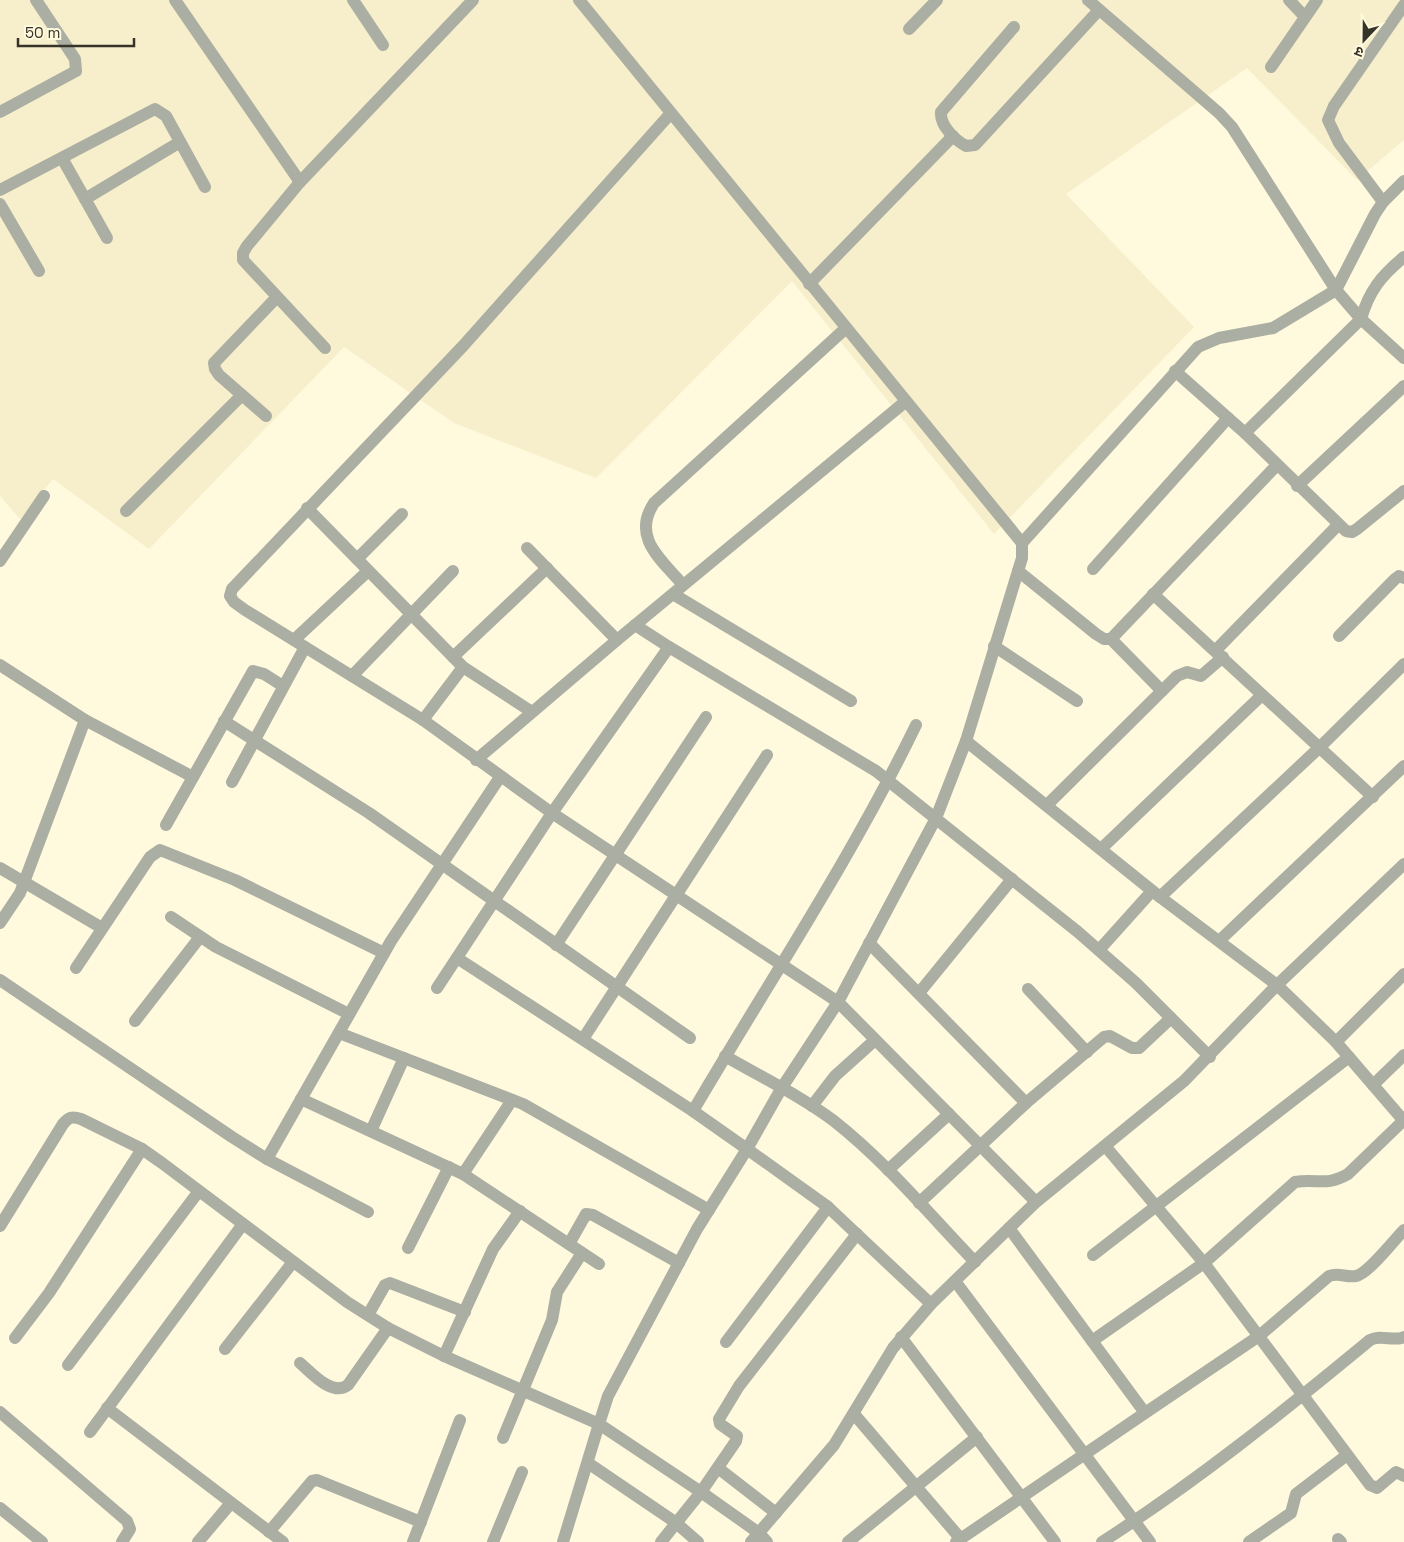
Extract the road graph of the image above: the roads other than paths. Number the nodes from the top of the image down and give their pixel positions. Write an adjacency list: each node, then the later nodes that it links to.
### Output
1 (36, 0): 17 (street)
2 (176, 0): 23 (street)
3 (353, 0): 15 (street)
4 (473, 0): 23 (street)
5 (579, 0): 18 (street)
6 (937, 0): 14 (street)
7 (1088, 0): 11 (street)
8 (1289, 0): 12 (street)
9 (1317, 0): 12 (street)
10 (1404, 5): 27 (street)
11 (1099, 10): 19 (street); 33 (street)
12 (1305, 18): 16 (street)
13 (1014, 28): 19 (street)
14 (910, 29)
15 (383, 45)
16 (1271, 67)
17 (0, 112)
18 (671, 114): 32 (street); 50 (street)
19 (953, 136): 32 (street)
20 (180, 142): 21 (street); 24 (street); 26 (street)
21 (62, 158): 25 (street); 26 (street)
22 (1404, 180): 27 (street)
23 (300, 182): 34 (street)
24 (206, 187)
25 (0, 190)
26 (85, 199): 29 (street)
27 (1383, 202): 33 (street)
28 (0, 204): 31 (street)
29 (107, 238)
30 (1404, 257): 35 (street)
31 (39, 270)
32 (809, 284): 36 (street)
33 (1336, 290): 35 (street); 39 (street)
34 (277, 297): 37 (street); 41 (street)
35 (1361, 319): 38 (street); 45 (street)
36 (846, 329): 42 (street); 64 (street)
37 (325, 348)
38 (1401, 350)
39 (1175, 371): 44 (street); 54 (street)
40 (1404, 386): 47 (street)
41 (242, 395): 43 (street); 51 (street)
42 (905, 402): 54 (street); 64 (street)
43 (266, 416)
44 (1228, 418): 45 (street); 59 (street)
45 (1245, 432): 46 (street)
46 (1276, 465): 47 (street); 66 (street)
47 (1297, 486): 53 (street)
48 (1404, 491): 53 (street)
49 (44, 496): 57 (street)
50 (307, 508): 56 (street); 72 (street)
51 (126, 511)
52 (402, 514): 56 (street)
53 (1338, 525): 75 (street)
54 (1022, 543): 62 (street)
55 (527, 548): 58 (street)
56 (357, 559): 60 (street)
57 (0, 561)
58 (546, 568): 71 (street); 76 (street)
59 (1093, 569)
60 (368, 571): 67 (street); 72 (street)
61 (453, 571): 67 (street)
62 (1018, 571): 70 (street); 73 (street)
63 (1404, 578): 69 (street)
64 (683, 585): 65 (street)
65 (673, 594): 68 (street); 84 (street)
66 (1153, 594): 70 (street); 75 (street)
67 (411, 614): 76 (street); 80 (street)
68 (635, 625): 71 (street); 74 (street)
69 (1338, 636)
70 (1111, 639): 82 (street)
71 (617, 640): 86 (street)
72 (299, 644): 80 (street); 81 (street)
73 (994, 646): 85 (street); 93 (street)
74 (669, 647): 100 (street); 104 (street)
75 (1219, 653): 82 (street); 83 (street)
76 (453, 657): 79 (street)
77 (1404, 664): 94 (street)
78 (0, 665): 88 (street)
79 (463, 666): 86 (street); 89 (street)
80 (352, 676): 89 (street)
81 (283, 686): 90 (street); 92 (street)
82 (1162, 691): 103 (street)
83 (1262, 696): 94 (street); 107 (street)
84 (851, 701)
85 (1077, 701)
86 (532, 712): 96 (street)
87 (706, 717): 108 (street)
88 (85, 720): 98 (street); 113 (street)
89 (423, 720): 96 (street)
90 (224, 721): 92 (street); 98 (street)
91 (916, 725): 100 (street)
92 (253, 739): 101 (street); 109 (street)
93 (966, 741): 103 (street); 105 (street)
94 (1320, 748): 102 (street); 114 (street)
95 (767, 755): 115 (street)
96 (476, 760): 99 (street)
97 (1404, 766): 102 (street)
98 (193, 777): 106 (street)
99 (500, 777): 104 (street); 109 (street)
100 (889, 781): 105 (street); 127 (street)
101 (232, 782)
102 (1373, 796): 121 (street)
103 (1047, 805): 107 (street)
104 (552, 813): 108 (street); 116 (street)
105 (936, 818): 112 (street); 122 (street)
106 (166, 825)
107 (1102, 848): 114 (street)
108 (614, 854): 115 (street); 123 (street)
109 (441, 864): 116 (street); 125 (street)
110 (1404, 864): 131 (street)
111 (0, 868): 113 (street)
112 (1012, 879): 124 (street); 135 (street)
113 (24, 881): 118 (street); 119 (street)
114 (1156, 894): 121 (street); 124 (street)
115 (678, 896): 127 (street); 133 (street)
116 (494, 901): 123 (street); 126 (street)
117 (172, 917): 120 (street)
118 (0, 923)
119 (102, 928): 125 (street); 128 (street)
120 (200, 937): 137 (street); 139 (street)
121 (1219, 941): 131 (street)
122 (869, 943): 135 (street); 136 (street)
123 (556, 945): 133 (street)
124 (1098, 950): 138 (street)
125 (384, 953): 137 (street)
126 (457, 958): 132 (street); 142 (street)
127 (782, 965): 136 (street); 147 (street)
128 (76, 968)
129 (1404, 974): 144 (street)
130 (0, 980): 165 (street)
131 (1277, 986): 144 (street); 148 (street)
132 (437, 988)
133 (616, 988): 141 (street); 142 (street)
134 (1028, 988): 145 (street)
135 (919, 994): 155 (street)
136 (838, 1002): 143 (street); 152 (street)
137 (349, 1014): 140 (street)
138 (1171, 1018): 145 (street); 148 (street)
139 (135, 1021)
140 (338, 1033): 150 (street); 153 (street)
141 (690, 1038)
142 (583, 1039): 157 (street)
143 (875, 1040): 156 (street); 158 (street)
144 (1336, 1042): 149 (street)
145 (1087, 1052): 155 (street)
146 (1404, 1055): 151 (street)
147 (726, 1056): 152 (street); 157 (street)
148 (1210, 1057): 162 (street)
149 (1349, 1057): 151 (street); 173 (street)
150 (404, 1058): 154 (street); 160 (street)
151 (1373, 1085): 159 (street)
152 (781, 1089): 156 (street); 164 (street)
153 (301, 1099): 160 (street); 165 (street)
154 (512, 1100): 168 (street); 174 (street)
155 (1026, 1103): 161 (street)
156 (812, 1106): 167 (street)
157 (694, 1111): 164 (street)
158 (949, 1114): 161 (street); 167 (street)
159 (1404, 1121): 189 (street)
160 (371, 1131): 166 (street)
161 (981, 1147): 170 (street); 171 (street)
162 (1106, 1147): 170 (street); 173 (street)
163 (142, 1149): 169 (street); 178 (street); 199 (street)
164 (747, 1149): 172 (street); 174 (street)
165 (267, 1160): 176 (street)
166 (449, 1167): 168 (street); 183 (street)
167 (888, 1170): 171 (street)
168 (463, 1174): 175 (street)
169 (199, 1191): 177 (street); 205 (street)
170 (1036, 1202): 179 (street)
171 (919, 1203): 187 (street)
172 (828, 1207): 181 (street); 201 (street)
173 (1157, 1207): 185 (street); 189 (street)
174 (709, 1210): 188 (street)
175 (520, 1211): 182 (street); 193 (street)
176 (368, 1212)
177 (242, 1224): 186 (street); 208 (street)
178 (0, 1226)
179 (1009, 1228): 187 (street); 200 (street)
180 (1404, 1230): 196 (street)
181 (857, 1234): 192 (street); 220 (street)
182 (569, 1244): 184 (street); 188 (street)
183 (408, 1248)
184 (582, 1252): 190 (street); 206 (street)
185 (1093, 1255)
186 (293, 1262): 194 (street); 202 (street)
187 (975, 1262): 191 (street)
188 (679, 1263): 213 (street)
189 (1204, 1263): 196 (street); 200 (street)
190 (599, 1264)
191 (955, 1281): 192 (street); 218 (street)
192 (930, 1304): 197 (street)
193 (465, 1312): 194 (street); 203 (street)
194 (368, 1315): 195 (street)
195 (388, 1328): 203 (street); 204 (street)
196 (1259, 1336): 207 (street); 211 (street)
197 (901, 1337): 210 (street); 215 (street)
198 (1404, 1337): 207 (street)
199 (15, 1338)
200 (1092, 1341): 211 (street)
201 (726, 1342)
202 (225, 1349)
203 (444, 1356): 206 (street)
204 (300, 1363)
205 (68, 1365)
206 (522, 1390): 213 (street); 216 (street)
207 (1303, 1396): 217 (street); 229 (street)
208 (107, 1408): 214 (street); 226 (street)
209 (0, 1412): 236 (street)
210 (854, 1414): 223 (street); 228 (street)
211 (1145, 1414): 218 (street)
212 (460, 1420): 230 (street)
213 (599, 1424): 219 (street); 224 (street)
214 (90, 1432)
215 (976, 1437): 223 (street); 225 (street)
216 (503, 1438)
217 (1347, 1454): 222 (street); 248 (street)
218 (1087, 1455): 225 (street); 229 (street)
219 (588, 1462): 231 (street); 241 (street)
220 (718, 1468): 224 (street); 228 (street)
221 (522, 1472): 240 (street)
222 (1404, 1476)
223 (916, 1485): 234 (street); 244 (street)
224 (701, 1492): 231 (street); 233 (street)
225 (1021, 1498): 234 (street); 245 (street)
226 (231, 1503): 232 (street); 237 (street)
227 (0, 1508): 235 (street)
228 (776, 1513): 233 (street)
229 (1136, 1520): 246 (street); 247 (street)
230 (421, 1522): 232 (street); 239 (street)
231 (675, 1522): 242 (street); 243 (street)
232 (270, 1532): 238 (street)
233 (759, 1539)
234 (958, 1540)
235 (42, 1542)
236 (122, 1542)
237 (198, 1542)
238 (283, 1542)
239 (414, 1542)
240 (493, 1542)
241 (563, 1542)
242 (661, 1542)
243 (698, 1542)
244 (848, 1542)
245 (1055, 1542)
246 (1102, 1542)
247 (1150, 1542)
248 (1249, 1542)

